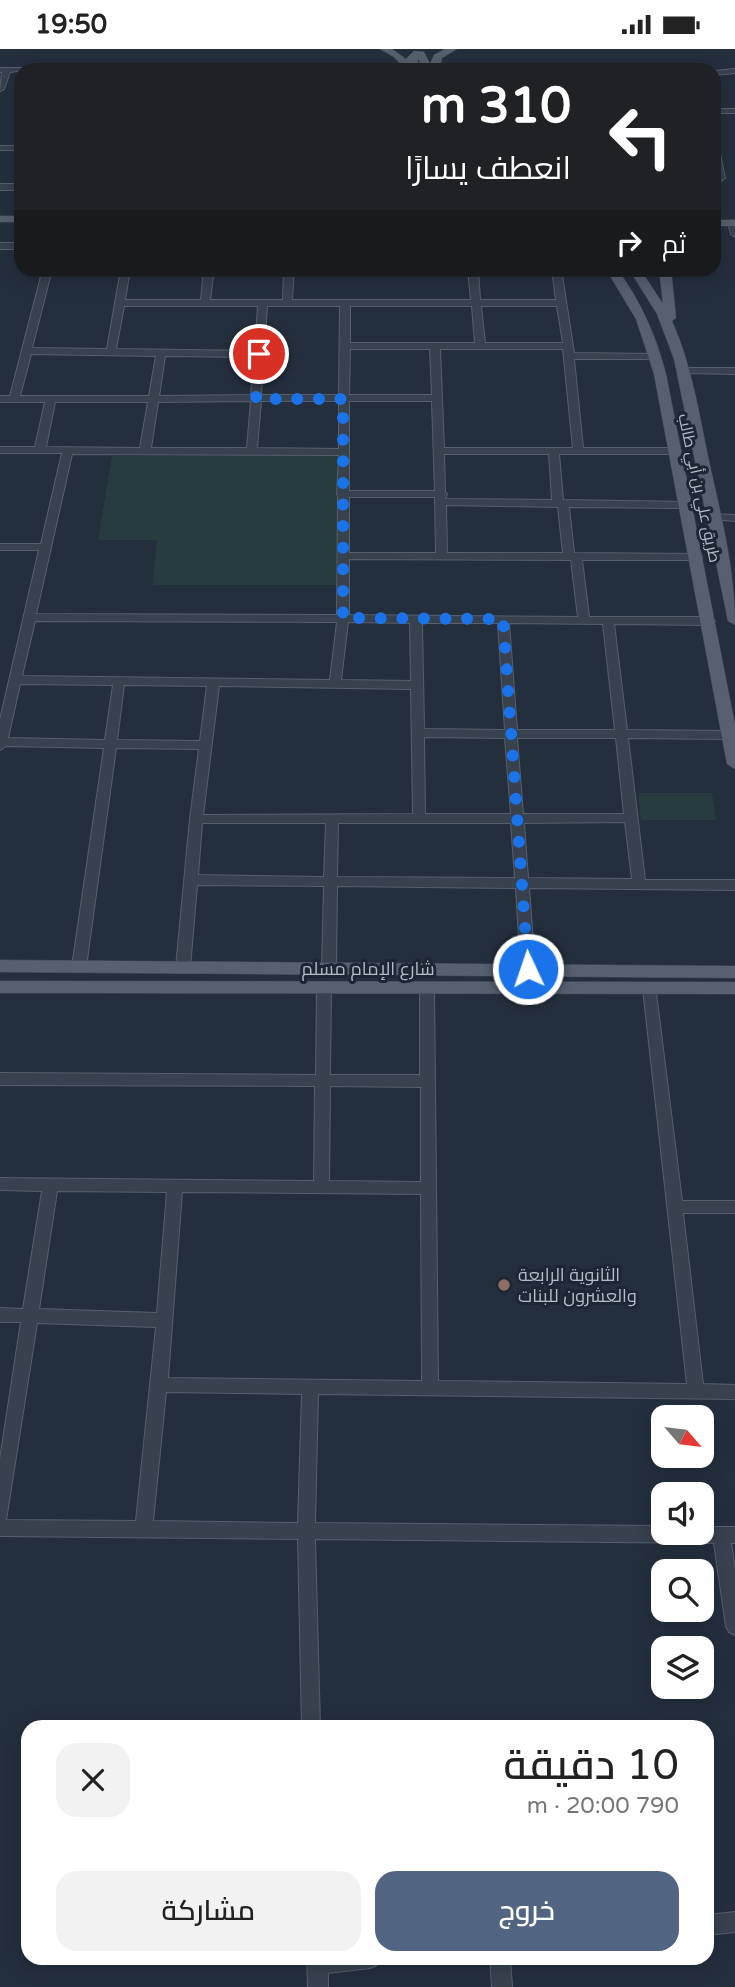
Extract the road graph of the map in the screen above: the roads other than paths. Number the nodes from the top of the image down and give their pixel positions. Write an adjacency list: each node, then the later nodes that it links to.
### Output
1 (384, 49): 3 (main road)
2 (452, 49): 5 (main road)
3 (411, 62): 4 (main road)
4 (426, 63)
5 (433, 63)
6 (4, 70): 7 (street)
7 (0, 89)
8 (46, 277): 28 (street)
9 (125, 277): 17 (street)
10 (208, 277): 18 (street)
11 (289, 277): 20 (street)
12 (474, 277): 21 (street)
13 (557, 277): 22 (street)
14 (617, 277): 33 (main road, طريق علي بن أبي طالب)
15 (639, 277): 24 (main road, طريق علي بن أبي طالب)
16 (665, 277): 24 (main road)
17 (120, 303): 18 (street); 30 (street)
18 (205, 303): 19 (street)
19 (262, 303): 20 (street); 32 (street)
20 (287, 303): 23 (street)
21 (477, 303): 22 (street); 23 (street); 27 (street)
22 (561, 303): 29 (street)
23 (345, 304): 25 (street)
24 (672, 332): 34 (main road, طريق علي بن أبي طالب)
25 (344, 346): 26 (street); 42 (street)
26 (435, 346): 27 (street); 38 (street)
27 (480, 346): 29 (street)
28 (27, 351): 30 (street); 37 (street)
29 (568, 351): 33 (street); 49 (street)
30 (111, 352): 31 (street)
31 (161, 352): 32 (street); 40 (street)
32 (259, 354): 41 (street)
33 (655, 356): 50 (main road, طريق علي بن أبي طالب)
34 (685, 371): 35 (street); 57 (main road, طريق علي بن أبي طالب)
35 (735, 372)
36 (0, 398): 37 (street)
37 (14, 398): 39 (street)
38 (438, 398): 42 (street); 47 (street)
39 (51, 399): 40 (street); 44 (street)
40 (153, 399): 41 (street); 46 (street)
41 (256, 399): 42 (street); 51 (street)
42 (343, 399): 52 (street)
43 (0, 450): 44 (street)
44 (40, 450): 45 (street)
45 (68, 450): 46 (street); 60 (street)
46 (145, 451): 51 (street)
47 (440, 451): 48 (street); 54 (street)
48 (555, 451): 49 (street); 55 (street)
49 (578, 451): 50 (street)
50 (674, 451): 56 (main road, طريق علي بن أبي طالب)
51 (252, 452): 52 (street)
52 (342, 452): 53 (street)
53 (342, 494): 54 (street); 61 (street)
54 (442, 498): 55 (street); 62 (street)
55 (561, 503): 56 (street); 63 (street)
56 (686, 505): 64 (main road, طريق علي بن أبي طالب)
57 (715, 517): 58 (street); 72 (main road, طريق علي بن أبي طالب)
58 (735, 517)
59 (0, 547): 60 (street)
60 (46, 547): 65 (street)
61 (342, 556): 62 (street); 66 (street)
62 (442, 556): 63 (street)
63 (572, 557): 64 (street); 69 (street)
64 (697, 557): 71 (main road, طريق علي بن أبي طالب)
65 (30, 617): 66 (street); 73 (street)
66 (343, 618): 67 (street); 76 (street)
67 (416, 618): 68 (street); 77 (street)
68 (503, 619): 69 (street); 80 (street)
69 (584, 620): 70 (street)
70 (608, 620): 71 (street); 79 (street)
71 (709, 621): 81 (main road, طريق علي بن أبي طالب)
72 (735, 621)
73 (16, 680): 74 (street); 82 (street)
74 (119, 681): 75 (street); 83 (street)
75 (213, 683): 76 (street); 84 (street)
76 (335, 684): 77 (street)
77 (417, 685): 78 (street)
78 (418, 733): 80 (street); 86 (street)
79 (621, 734): 80 (street); 81 (street); 89 (street)
80 (512, 735): 87 (street)
81 (730, 735): 85 (main road, طريق علي بن أبي طالب)
82 (0, 743): 83 (street)
83 (111, 743): 84 (street); 97 (street)
84 (205, 744): 90 (street)
85 (735, 764)
86 (419, 817): 87 (street); 88 (street)
87 (518, 817): 89 (street); 93 (street)
88 (332, 818): 90 (street); 92 (street)
89 (631, 818): 94 (street)
90 (196, 819): 91 (street)
91 (190, 880): 92 (street); 98 (street)
92 (331, 881): 93 (street); 99 (street)
93 (523, 883): 94 (street); 100 (street)
94 (639, 884): 95 (street)
95 (735, 885)
96 (0, 966): 97 (main road, شارع الإمام مسلم)
97 (79, 967): 98 (main road, شارع الإمام مسلم)
98 (183, 967): 99 (main road, شارع الإمام مسلم)
99 (329, 969): 100 (main road, شارع الإمام مسلم)
100 (528, 969): 101 (main road, شارع الإمام مسلم)
101 (735, 972)
102 (0, 986): 103 (main road, شارع الإمام مسلم)
103 (324, 988): 104 (main road, شارع الإمام مسلم); 108 (street)
104 (427, 989): 105 (main road, شارع الإمام مسلم); 109 (street)
105 (650, 989): 106 (main road, شارع الإمام مسلم); 115 (street)
106 (735, 989)
107 (0, 1079): 108 (street)
108 (322, 1081): 109 (street); 113 (street)
109 (428, 1081): 114 (street)
110 (0, 1184): 111 (street)
111 (50, 1185): 112 (street); 118 (street)
112 (175, 1186): 113 (street); 119 (street)
113 (321, 1187): 114 (street)
114 (429, 1188): 122 (street)
115 (675, 1207): 116 (street); 123 (street)
116 (735, 1207)
117 (0, 1315): 118 (street)
118 (30, 1315): 119 (street); 125 (street)
119 (164, 1320): 120 (street)
120 (159, 1385): 121 (street); 127 (street)
121 (310, 1386): 122 (street); 128 (street)
122 (430, 1388): 123 (street)
123 (696, 1391): 124 (street)
124 (735, 1392)
125 (0, 1515)
126 (0, 1528): 127 (street)
127 (144, 1529): 128 (street)
128 (306, 1530): 129 (street); 131 (street)
129 (728, 1534): 130 (street)
130 (735, 1626)
131 (311, 1720)
132 (735, 1922): 133 (street)
133 (714, 1924)
134 (318, 1965): 136 (street)
135 (500, 1965): 137 (street)
136 (318, 1987)
137 (502, 1987)

